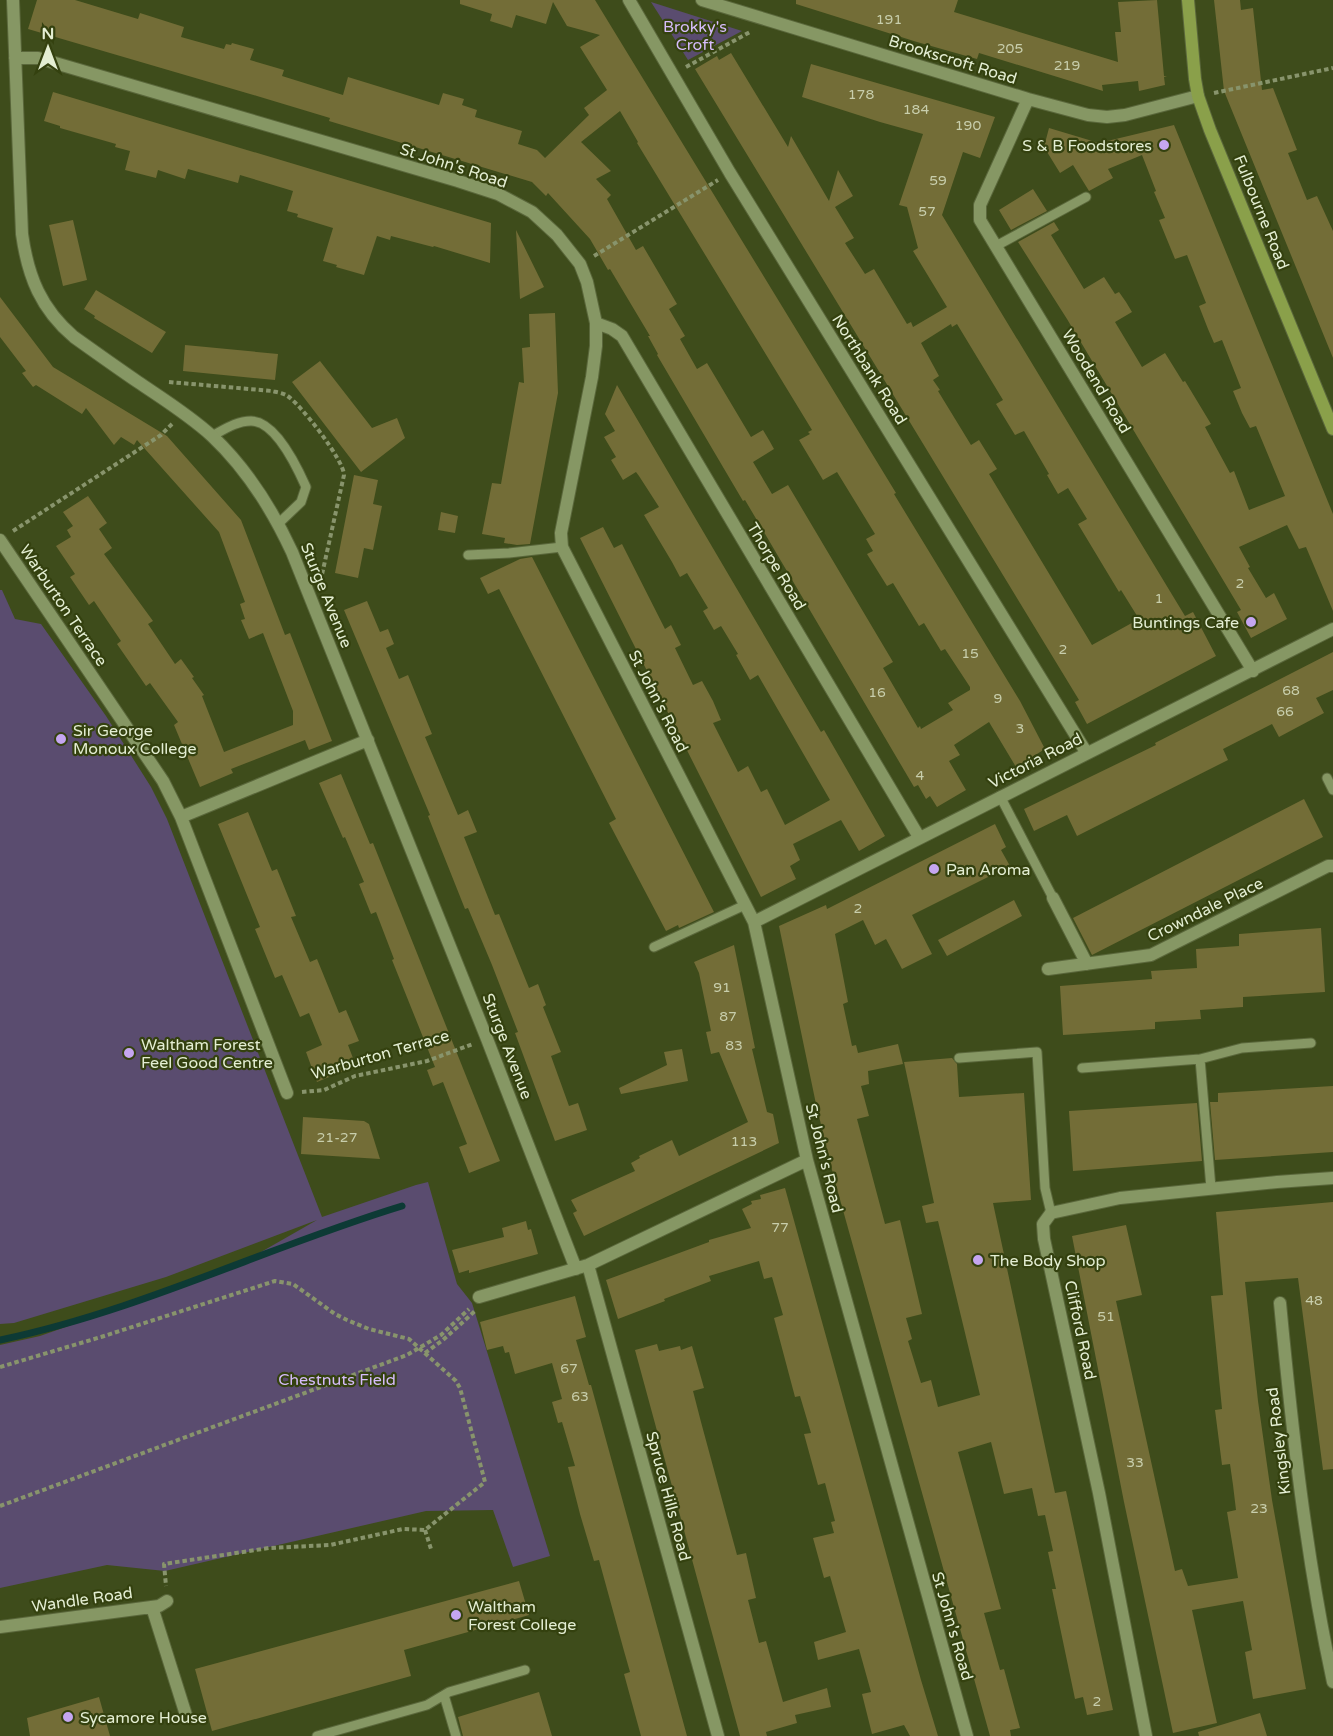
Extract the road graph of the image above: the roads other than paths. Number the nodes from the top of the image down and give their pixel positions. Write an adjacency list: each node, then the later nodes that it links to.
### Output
1 (13, 0): 5 (street, Sturge Avenue)
2 (629, 0): 20 (street, Northbank Road)
3 (702, 0): 7 (street, Brookscroft Road)
4 (1188, 0): 6 (main road, Fulbourne Road)
5 (15, 58): 10 (street, St John's Road); 12 (street, Sturge Avenue)
6 (1198, 96): 7 (street, Brookscroft Road); 11 (main road, Fulbourne Road)
7 (1028, 99): 9 (street, Woodend Road)
8 (1086, 197): 9 (lane)
9 (996, 246): 18 (street, Woodend Road)
10 (596, 323): 15 (street, St John's Road); 25 (street, Thorpe Road)
11 (1333, 429)
12 (212, 436): 13 (street, Sturge Avenue); 13 (lane)
13 (279, 523): 19 (street, Sturge Avenue)
14 (0, 540): 24 (street, Warburton Terrace)
15 (562, 547): 16 (lane); 28 (street, St John's Road)
16 (468, 555)
17 (1333, 629): 18 (street, Victoria Road)
18 (1252, 671): 20 (street, Victoria Road)
19 (368, 740): 24 (street); 42 (street, Sturge Avenue)
20 (1086, 753): 23 (street, Victoria Road)
21 (1327, 778): 22 (lane)
22 (1333, 790)
23 (1000, 796): 25 (street, Victoria Road); 27 (lane)
24 (181, 817): 37 (street, Warburton Terrace)
25 (920, 837): 29 (street, Victoria Road)
26 (1333, 866): 31 (street, Crowndale Place)
27 (1053, 898): 31 (street)
28 (745, 905): 29 (street, St John's Road); 30 (lane)
29 (754, 922): 38 (street, St John's Road)
30 (654, 947)
31 (1087, 964): 32 (street, Crowndale Place)
32 (1048, 969)
33 (1311, 1043): 35 (lane)
34 (958, 1058): 41 (lane)
35 (1200, 1059): 36 (lane); 40 (lane)
36 (1082, 1068)
37 (287, 1093)
38 (807, 1160): 42 (street); 55 (street, St John's Road)
39 (1333, 1179): 40 (street)
40 (1211, 1188): 41 (street)
41 (1051, 1213): 56 (street, Clifford Road)
42 (582, 1267): 43 (street); 54 (street, Spruce Hills Road)
43 (479, 1297)
44 (1280, 1303): 49 (street, Kingsley Road)
45 (167, 1601): 46 (street, Wandle Road)
46 (152, 1606): 47 (street, Wandle Road); 51 (street)
47 (0, 1627)
48 (525, 1670): 50 (lane)
49 (1333, 1682)
50 (444, 1695): 52 (lane); 53 (lane)
51 (186, 1715)
52 (317, 1736)
53 (456, 1736)
54 (718, 1736)
55 (967, 1736)
56 (1146, 1736)

